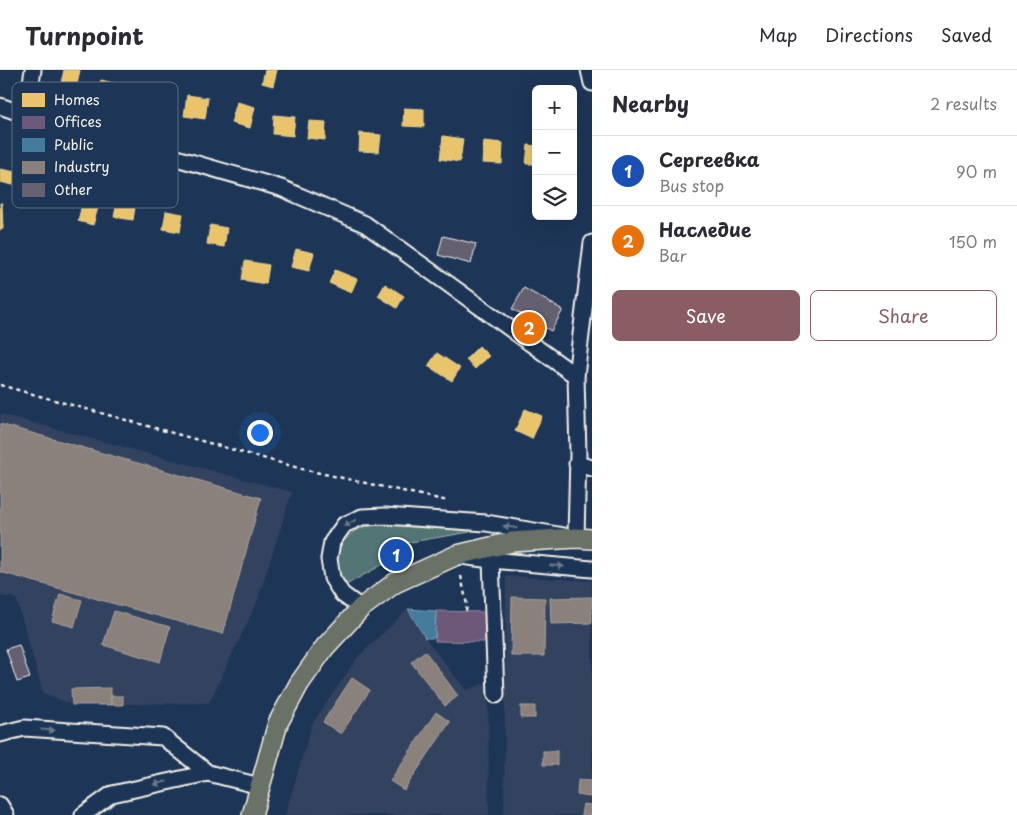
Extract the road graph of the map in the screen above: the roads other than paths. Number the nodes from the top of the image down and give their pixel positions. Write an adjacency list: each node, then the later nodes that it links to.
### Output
1 (589, 70): 2 (street)
2 (592, 83)
3 (0, 106): 4 (street)
4 (12, 110)
5 (178, 159): 7 (street)
6 (592, 243): 7 (street)
7 (576, 376): 8 (street)
8 (577, 464): 9 (street); 10 (street)
9 (592, 468)
10 (584, 538): 11 (main road); 14 (street, one-way to 14)
11 (458, 555): 12 (street); 14 (main road)
12 (492, 560): 13 (street, one-way to 13); 15 (street)
13 (592, 568)
14 (361, 608): 18 (main road)
15 (496, 695)
16 (0, 734): 17 (street, one-way to 17)
17 (208, 773): 18 (street); 21 (street, one-way to 21)
18 (260, 786): 22 (main road)
19 (0, 805): 20 (street)
20 (6, 815)
21 (83, 815)
22 (252, 815)

